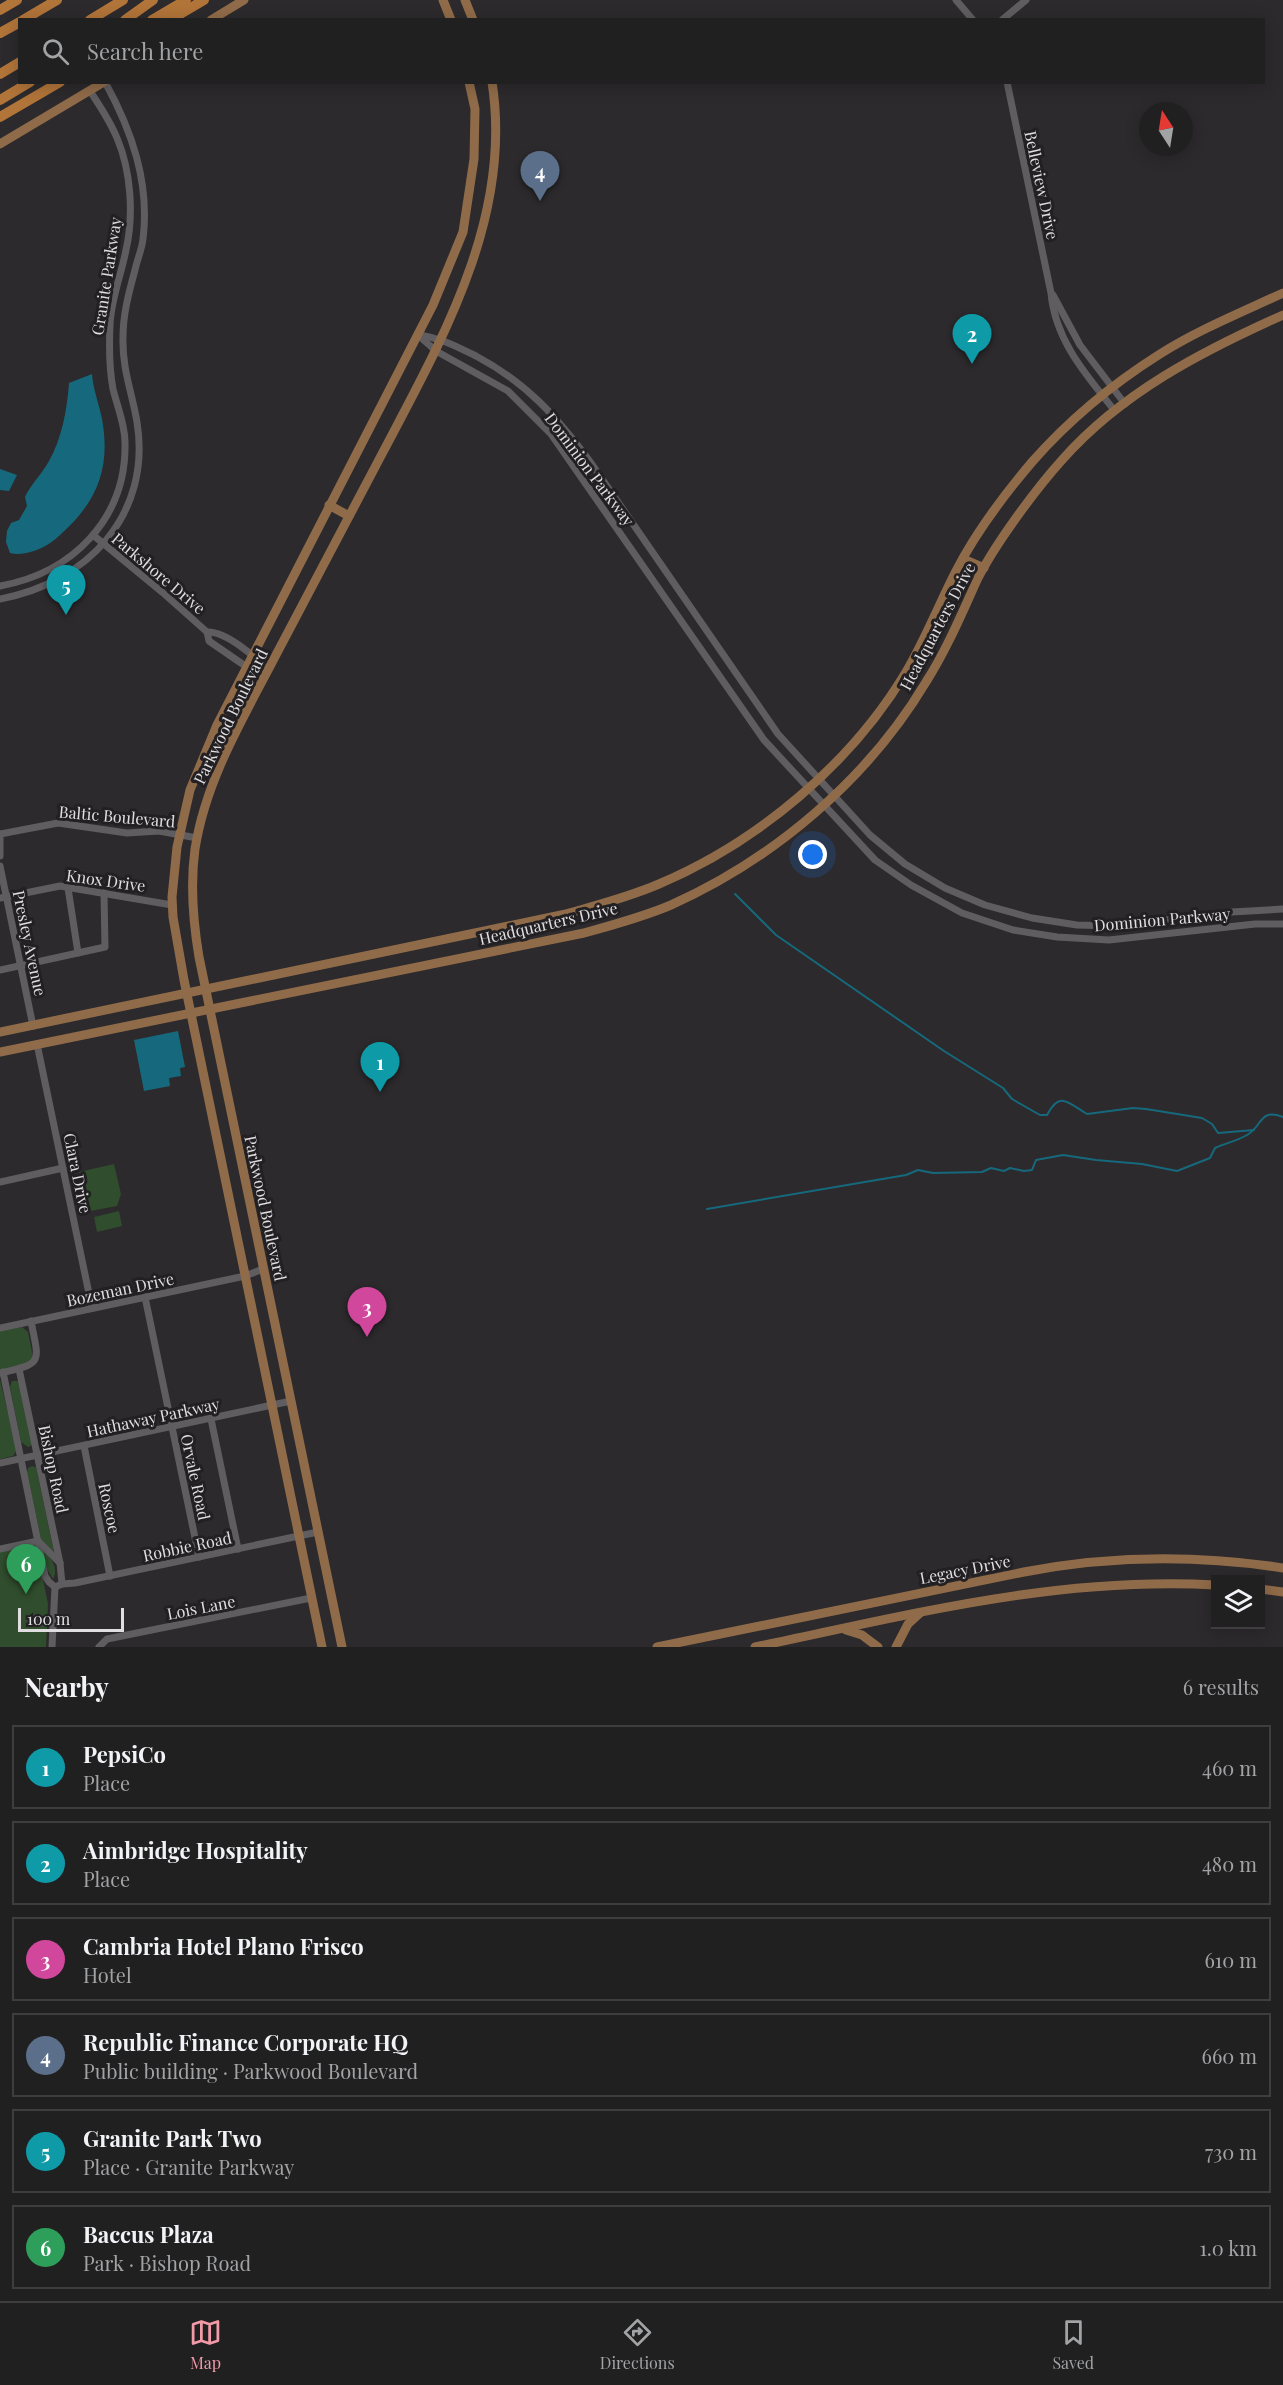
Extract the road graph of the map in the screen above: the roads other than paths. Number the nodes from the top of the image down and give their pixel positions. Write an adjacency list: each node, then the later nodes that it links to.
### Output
1 (17, 0): 12 (highway)
2 (57, 0): 13 (highway)
3 (123, 0): 14 (highway)
4 (153, 0): 15 (highway)
5 (186, 0): 16 (highway)
6 (204, 0): 17 (highway)
7 (244, 0): 18 (main road)
8 (442, 0): 19 (main road)
9 (465, 0): 20 (main road)
10 (956, 0): 21 (street)
11 (1026, 0): 22 (street)
12 (0, 10)
13 (26, 18)
14 (93, 18)
15 (128, 18)
16 (155, 18)
17 (173, 18)
18 (214, 18)
19 (450, 18)
20 (472, 18)
21 (971, 18)
22 (1004, 18)
23 (18, 23): 24 (highway)
24 (0, 33)
25 (18, 63): 26 (highway)
26 (0, 74)
27 (27, 84): 35 (highway)
28 (57, 84): 36 (highway)
29 (101, 84): 34 (main road)
30 (105, 84): 41 (street, Granite Parkway)
31 (469, 84): 38 (main road, Parkwood Boulevard)
32 (492, 84): 39 (main road, Parkwood Boulevard)
33 (1007, 84): 42 (street, Belleview Drive)
34 (90, 91): 37 (main road); 40 (street, Granite Parkway)
35 (0, 100)
36 (0, 117)
37 (0, 144)
38 (474, 159): 39 (main road); 47 (main road, Parkwood Boulevard)
39 (494, 160): 48 (main road, Parkwood Boulevard)
40 (129, 188): 41 (street); 50 (street, Granite Parkway)
41 (143, 188): 51 (street, Granite Parkway)
42 (1051, 293): 52 (street, Belleview Drive); 53 (street, Belleview Drive)
43 (1283, 293): 44 (main road, Headquarters Drive)
44 (1245, 310): 46 (main road); 52 (main road, Headquarters Drive)
45 (1283, 315): 46 (main road, Headquarters Drive)
46 (1254, 328): 55 (main road, Headquarters Drive)
47 (418, 335): 48 (street, Dominion Parkway); 49 (street, Dominion Parkway); 58 (main road, Parkwood Boulevard)
48 (442, 339): 49 (main road, Parkwood Boulevard); 54 (street, Dominion Parkway)
49 (436, 351): 57 (street, Dominion Parkway); 59 (main road, Parkwood Boulevard)
50 (109, 352): 51 (street); 60 (street, Granite Parkway)
51 (123, 353): 61 (street, Granite Parkway)
52 (1113, 388): 53 (main road, Headquarters Drive); 55 (street, Belleview Drive)
53 (1103, 396): 56 (street, Belleview Drive); 62 (main road, Headquarters Drive)
54 (541, 402): 57 (street); 67 (street, Dominion Parkway)
55 (1125, 404): 56 (main road, Headquarters Drive)
56 (1115, 411): 63 (main road, Headquarters Drive)
57 (530, 412): 69 (street, Dominion Parkway)
58 (329, 505): 59 (main road); 68 (main road, Parkwood Boulevard)
59 (349, 516): 71 (main road, Parkwood Boulevard)
60 (93, 535): 61 (street, Parkshore Drive); 64 (street, Granite Parkway)
61 (104, 545): 65 (street, Granite Parkway); 66 (street, Parkshore Drive)
62 (963, 559): 63 (main road); 72 (main road, Headquarters Drive)
63 (984, 568): 74 (main road, Headquarters Drive)
64 (0, 586): 65 (street)
65 (1, 599)
66 (207, 632): 68 (street, Parkshore Drive); 70 (street, Parkshore Drive)
67 (719, 651): 69 (street); 72 (street, Dominion Parkway)
68 (253, 655): 70 (main road, Parkwood Boulevard); 71 (street, Parkshore Drive)
69 (707, 659): 73 (street, Dominion Parkway)
70 (247, 667): 71 (street, Parkshore Drive); 77 (main road, Parkwood Boulevard)
71 (268, 670): 78 (main road, Parkwood Boulevard)
72 (819, 777): 73 (main road, Headquarters Drive); 74 (street, Dominion Parkway)
73 (807, 787): 75 (street, Dominion Parkway); 92 (main road, Headquarters Drive)
74 (834, 794): 75 (main road, Headquarters Drive); 86 (street, Dominion Parkway)
75 (824, 804): 88 (street, Dominion Parkway); 94 (main road, Headquarters Drive)
76 (0, 834): 77 (street, Baltic Boulevard); 79 (street)
77 (179, 835): 78 (street, Baltic Boulevard); 84 (main road, Parkwood Boulevard)
78 (197, 838): 92 (main road, Parkwood Boulevard)
79 (0, 856)
80 (0, 866): 83 (street, Presley Avenue)
81 (68, 888): 82 (street, Knox Drive); 83 (street, Knox Drive); 89 (street)
82 (104, 893): 84 (street, Knox Drive); 89 (street)
83 (3, 898): 90 (street, Presley Avenue)
84 (172, 905): 93 (main road, Parkwood Boulevard)
85 (1283, 909): 86 (street, Dominion Parkway)
86 (1159, 921): 88 (street)
87 (1283, 924): 88 (street, Dominion Parkway)
88 (1161, 935)
89 (78, 953): 90 (street)
90 (21, 965): 91 (street); 96 (street, Presley Avenue)
91 (0, 970)
92 (205, 990): 93 (main road, Headquarters Drive); 94 (main road, Parkwood Boulevard)
93 (187, 994): 95 (main road, Parkwood Boulevard); 96 (main road, Headquarters Drive)
94 (210, 1008): 95 (main road, Headquarters Drive); 100 (main road, Parkwood Boulevard)
95 (191, 1012): 98 (main road, Headquarters Drive); 101 (main road, Parkwood Boulevard)
96 (33, 1026): 97 (main road, Headquarters Drive); 98 (main road)
97 (0, 1032)
98 (37, 1044): 99 (main road, Headquarters Drive); 102 (street, Clara Drive)
99 (0, 1052)
100 (240, 1155): 101 (main road); 104 (main road, Parkwood Boulevard)
101 (221, 1159): 105 (main road, Parkwood Boulevard)
102 (63, 1168): 103 (street); 107 (street, Clara Drive)
103 (0, 1182)
104 (265, 1274): 105 (street, Bozeman Drive); 112 (main road, Parkwood Boulevard)
105 (245, 1276): 106 (street, Bozeman Drive); 113 (main road, Parkwood Boulevard)
106 (145, 1297): 107 (street, Bozeman Drive); 115 (street, Orvale Road)
107 (92, 1308): 108 (street, Bozeman Drive)
108 (31, 1321): 109 (street, Bozeman Drive); 110 (street)
109 (0, 1328)
110 (19, 1369): 111 (street, Bishop Road); 117 (street, Bishop Road)
111 (2, 1373): 118 (street, Bishop Road)
112 (291, 1401): 113 (street, Hathaway Parkway); 120 (main road, Parkwood Boulevard)
113 (271, 1406): 114 (street, Hathaway Parkway); 121 (main road, Parkwood Boulevard)
114 (211, 1419): 115 (street, Hathaway Parkway); 124 (street)
115 (172, 1427): 116 (street, Hathaway Parkway); 125 (street, Orvale Road)
116 (84, 1446): 117 (street, Hathaway Parkway); 128 (street, Roscoe)
117 (38, 1456): 118 (street, Hathaway Parkway); 126 (street, Bishop Road)
118 (21, 1460): 119 (street, Hathaway Parkway); 122 (street, Bishop Road)
119 (0, 1463)
120 (318, 1532): 121 (street, Robbie Road); 139 (main road, Parkwood Boulevard)
121 (298, 1536): 124 (street, Robbie Road); 133 (main road, Parkwood Boulevard)
122 (38, 1541): 123 (street); 126 (street); 129 (street, Bishop Road)
123 (0, 1549)
124 (238, 1549): 125 (street, Robbie Road)
125 (199, 1557): 128 (street, Robbie Road)
126 (60, 1563): 129 (street, Bishop Road)
127 (1283, 1568): 140 (main road, Legacy Drive)
128 (110, 1576): 129 (street, Robbie Road)
129 (58, 1585): 136 (street, Bishop Road)
130 (1211, 1585): 134 (main road, Legacy Drive)
131 (1265, 1590): 132 (main road)
132 (1283, 1592)
133 (311, 1598): 137 (street, Lois Lane); 138 (main road, Parkwood Boulevard)
134 (920, 1613): 135 (main road, Legacy Drive); 143 (main road)
135 (840, 1629): 141 (main road, Legacy Drive); 142 (main road)
136 (52, 1647)
137 (99, 1647)
138 (321, 1647)
139 (342, 1647)
140 (657, 1647)
141 (755, 1647)
142 (878, 1647)
143 (896, 1647)

